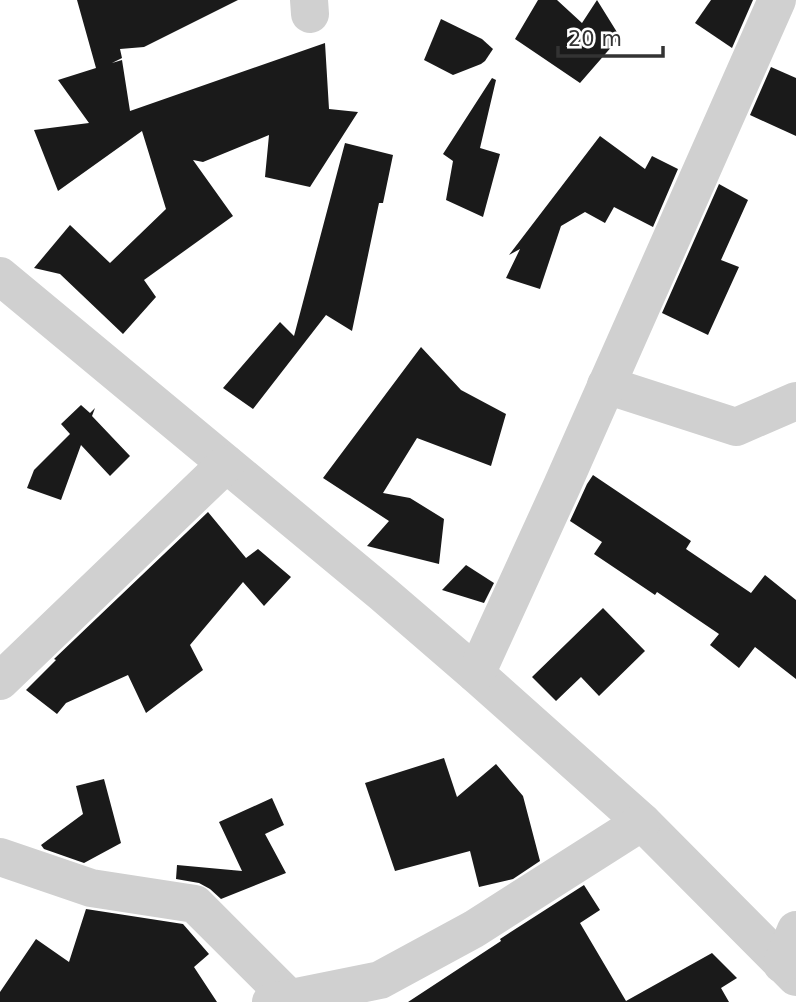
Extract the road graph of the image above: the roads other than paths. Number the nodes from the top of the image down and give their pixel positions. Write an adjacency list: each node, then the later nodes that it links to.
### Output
1 (777, 0): 3 (street)
2 (0, 276): 5 (street)
3 (606, 385): 4 (street); 6 (street)
4 (796, 401)
5 (226, 464): 6 (street); 7 (street)
6 (476, 674): 8 (street)
7 (0, 681)
8 (642, 822): 10 (street); 11 (street)
9 (0, 857): 11 (street)
10 (791, 957)
11 (283, 1000)

